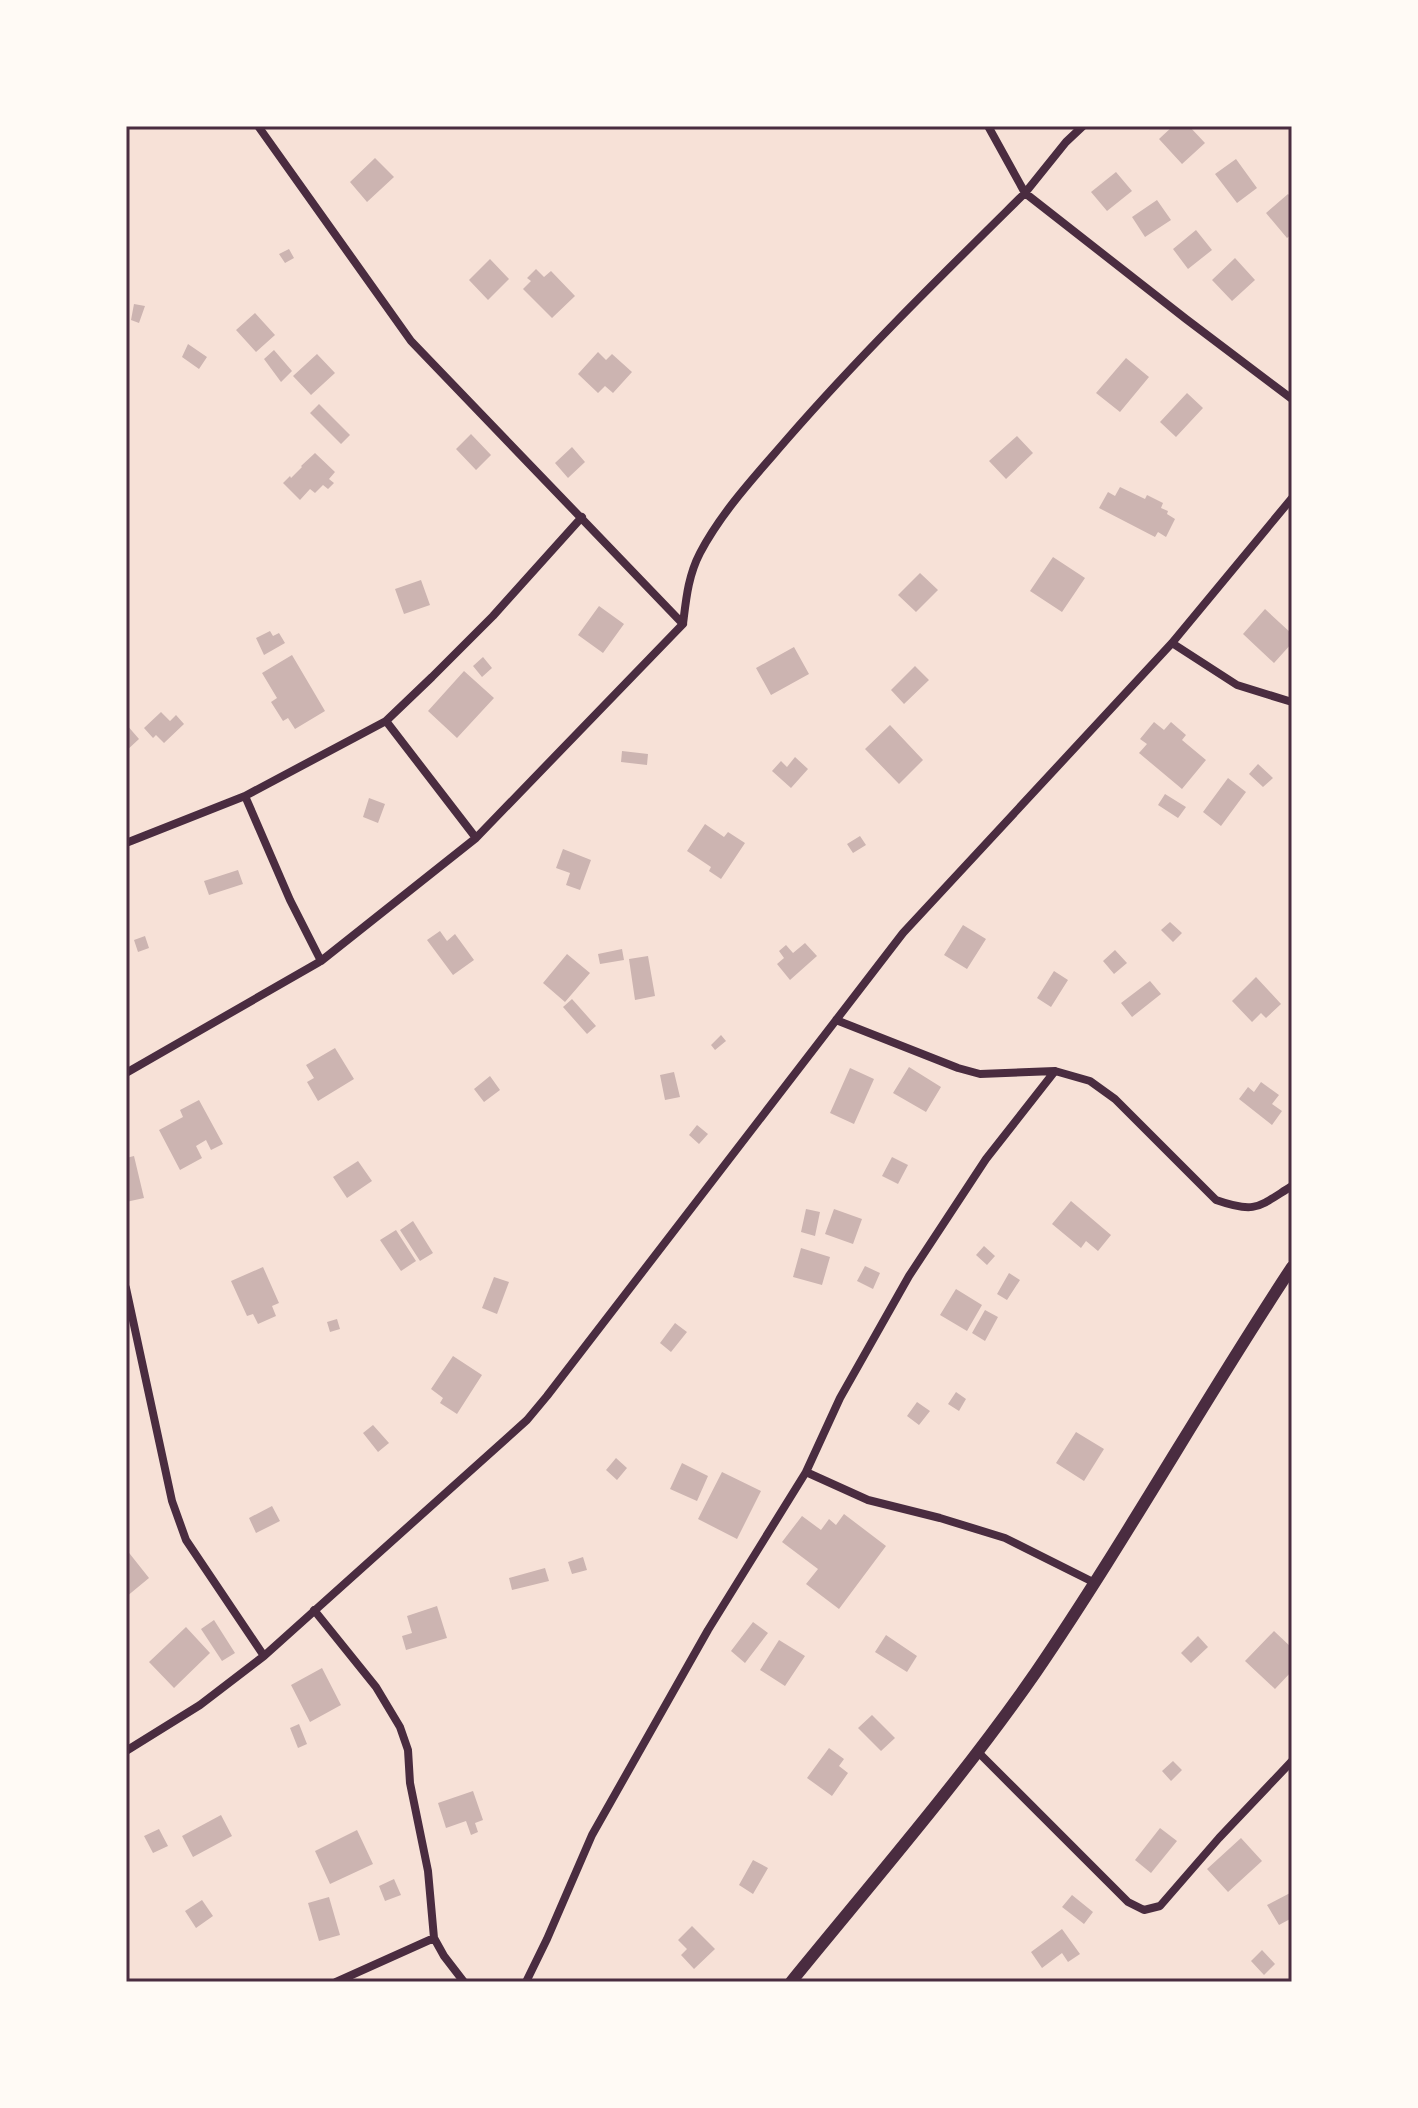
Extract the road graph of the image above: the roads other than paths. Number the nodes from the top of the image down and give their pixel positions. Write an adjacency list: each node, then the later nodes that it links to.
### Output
1 (258, 126): 7 (street)
2 (988, 126): 4 (street)
3 (1083, 126): 4 (street)
4 (1025, 193): 5 (street); 8 (street)
5 (1292, 399)
6 (1292, 498): 9 (street)
7 (582, 517): 8 (street); 11 (street)
8 (683, 624): 13 (street)
9 (1172, 643): 10 (street); 16 (street)
10 (1292, 702)
11 (386, 721): 12 (street); 13 (street)
12 (245, 796): 14 (street); 15 (street)
13 (476, 838): 15 (street)
14 (126, 843)
15 (321, 961): 18 (street)
16 (836, 1020): 17 (street); 24 (street)
17 (1055, 1071): 19 (street); 22 (street)
18 (126, 1073)
19 (1292, 1186)
20 (1292, 1267): 23 (street)
21 (126, 1288): 25 (street)
22 (806, 1472): 23 (street); 32 (street)
23 (1095, 1583): 27 (street)
24 (314, 1610): 25 (street); 29 (street)
25 (264, 1656): 26 (street)
26 (126, 1751)
27 (978, 1752): 28 (street); 33 (street)
28 (1292, 1761)
29 (434, 1938): 30 (street); 31 (street)
30 (336, 1982)
31 (464, 1982)
32 (526, 1982)
33 (791, 1982)

